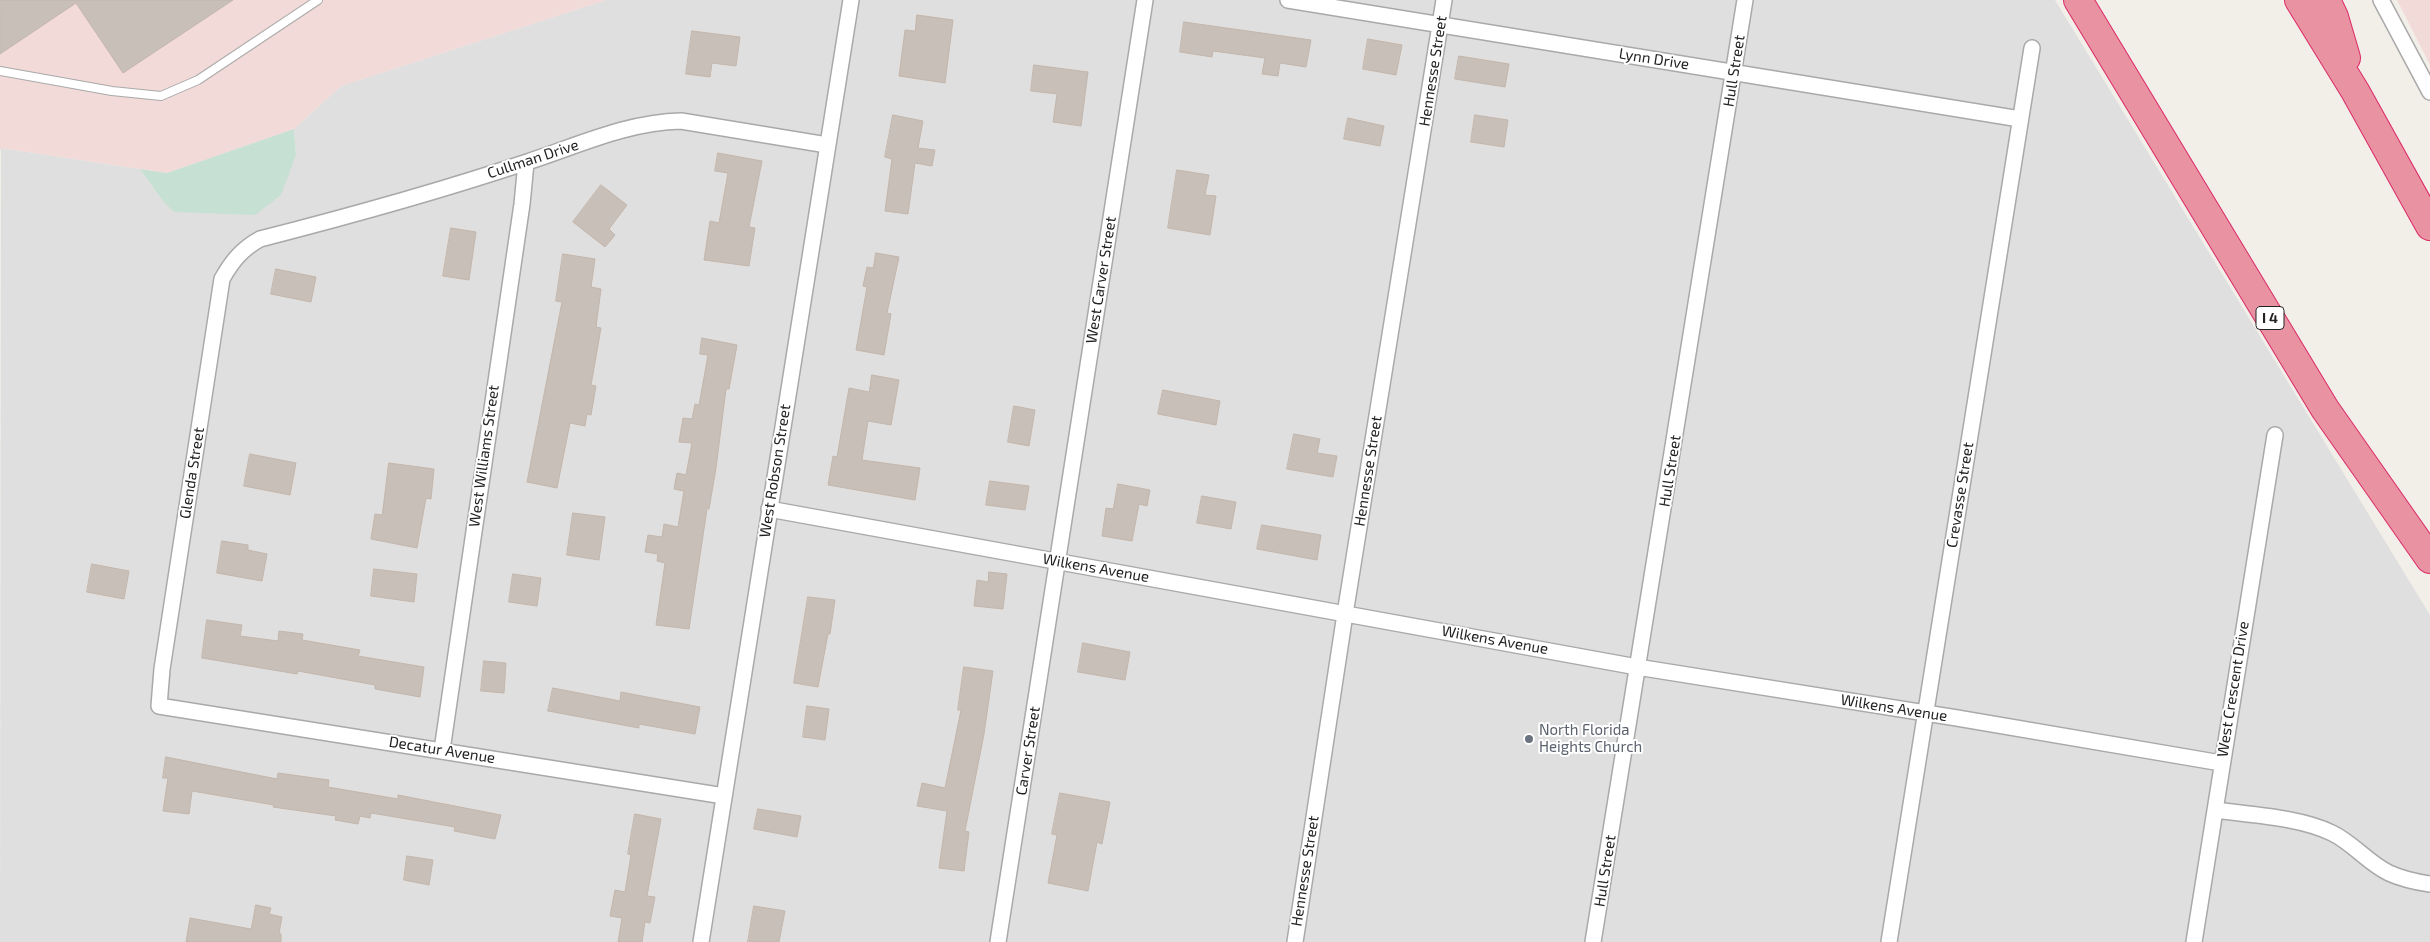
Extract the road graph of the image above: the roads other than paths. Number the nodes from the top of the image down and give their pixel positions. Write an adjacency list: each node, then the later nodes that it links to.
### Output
1 (318, 0): 15 (lane)
2 (851, 0): 20 (street, West Robson Street)
3 (1145, 0): 27 (street, West Carver Street)
4 (1288, 0): 12 (street, Lynn Drive)
5 (1444, 0): 12 (street, Hennesse Street)
6 (1745, 0): 16 (street, Hull Street)
7 (2070, 0): 14 (highway)
8 (2078, 0): 14 (highway, I 4)
9 (2300, 0): 17 (highway)
10 (2326, 0): 17 (highway)
11 (2381, 0): 18 (street)
12 (1440, 24): 16 (street, Lynn Drive); 28 (street, Hennesse Street)
13 (2032, 48): 19 (street, Crevasse Street)
14 (2119, 70): 26 (highway, I 4)
15 (0, 71)
16 (1734, 72): 19 (street, Lynn Drive); 29 (street, Hull Street)
17 (2355, 91): 22 (highway)
18 (2430, 92)
19 (2020, 119): 31 (street, Crevasse Street)
20 (827, 145): 21 (street, Cullman Drive); 25 (street, West Robson Street)
21 (526, 163): 23 (street, Cullman Drive); 32 (street, West Williams Street)
22 (2430, 226)
23 (244, 248): 30 (street, Glenda Street)
24 (2274, 435): 33 (street, West Crescent Drive)
25 (769, 509): 27 (street, Wilkens Avenue); 34 (street, West Robson Street)
26 (2430, 559)
27 (1057, 561): 28 (street, Wilkens Avenue); 38 (street, Carver Street)
28 (1345, 614): 29 (street, Wilkens Avenue); 39 (street, Hennesse Street)
29 (1636, 667): 31 (street, Wilkens Avenue); 40 (street, Hull Street)
30 (159, 706): 32 (street, Decatur Avenue)
31 (1924, 713): 33 (street, Wilkens Avenue); 41 (street, Crevasse Street)
32 (442, 750): 34 (street, Decatur Avenue)
33 (2221, 763): 35 (street, West Crescent Drive)
34 (724, 796): 37 (street, West Robson Street)
35 (2214, 810): 36 (street); 42 (street, West Crescent Drive)
36 (2430, 884)
37 (701, 942)
38 (998, 942)
39 (1295, 942)
40 (1593, 942)
41 (1889, 942)
42 (2194, 942)

